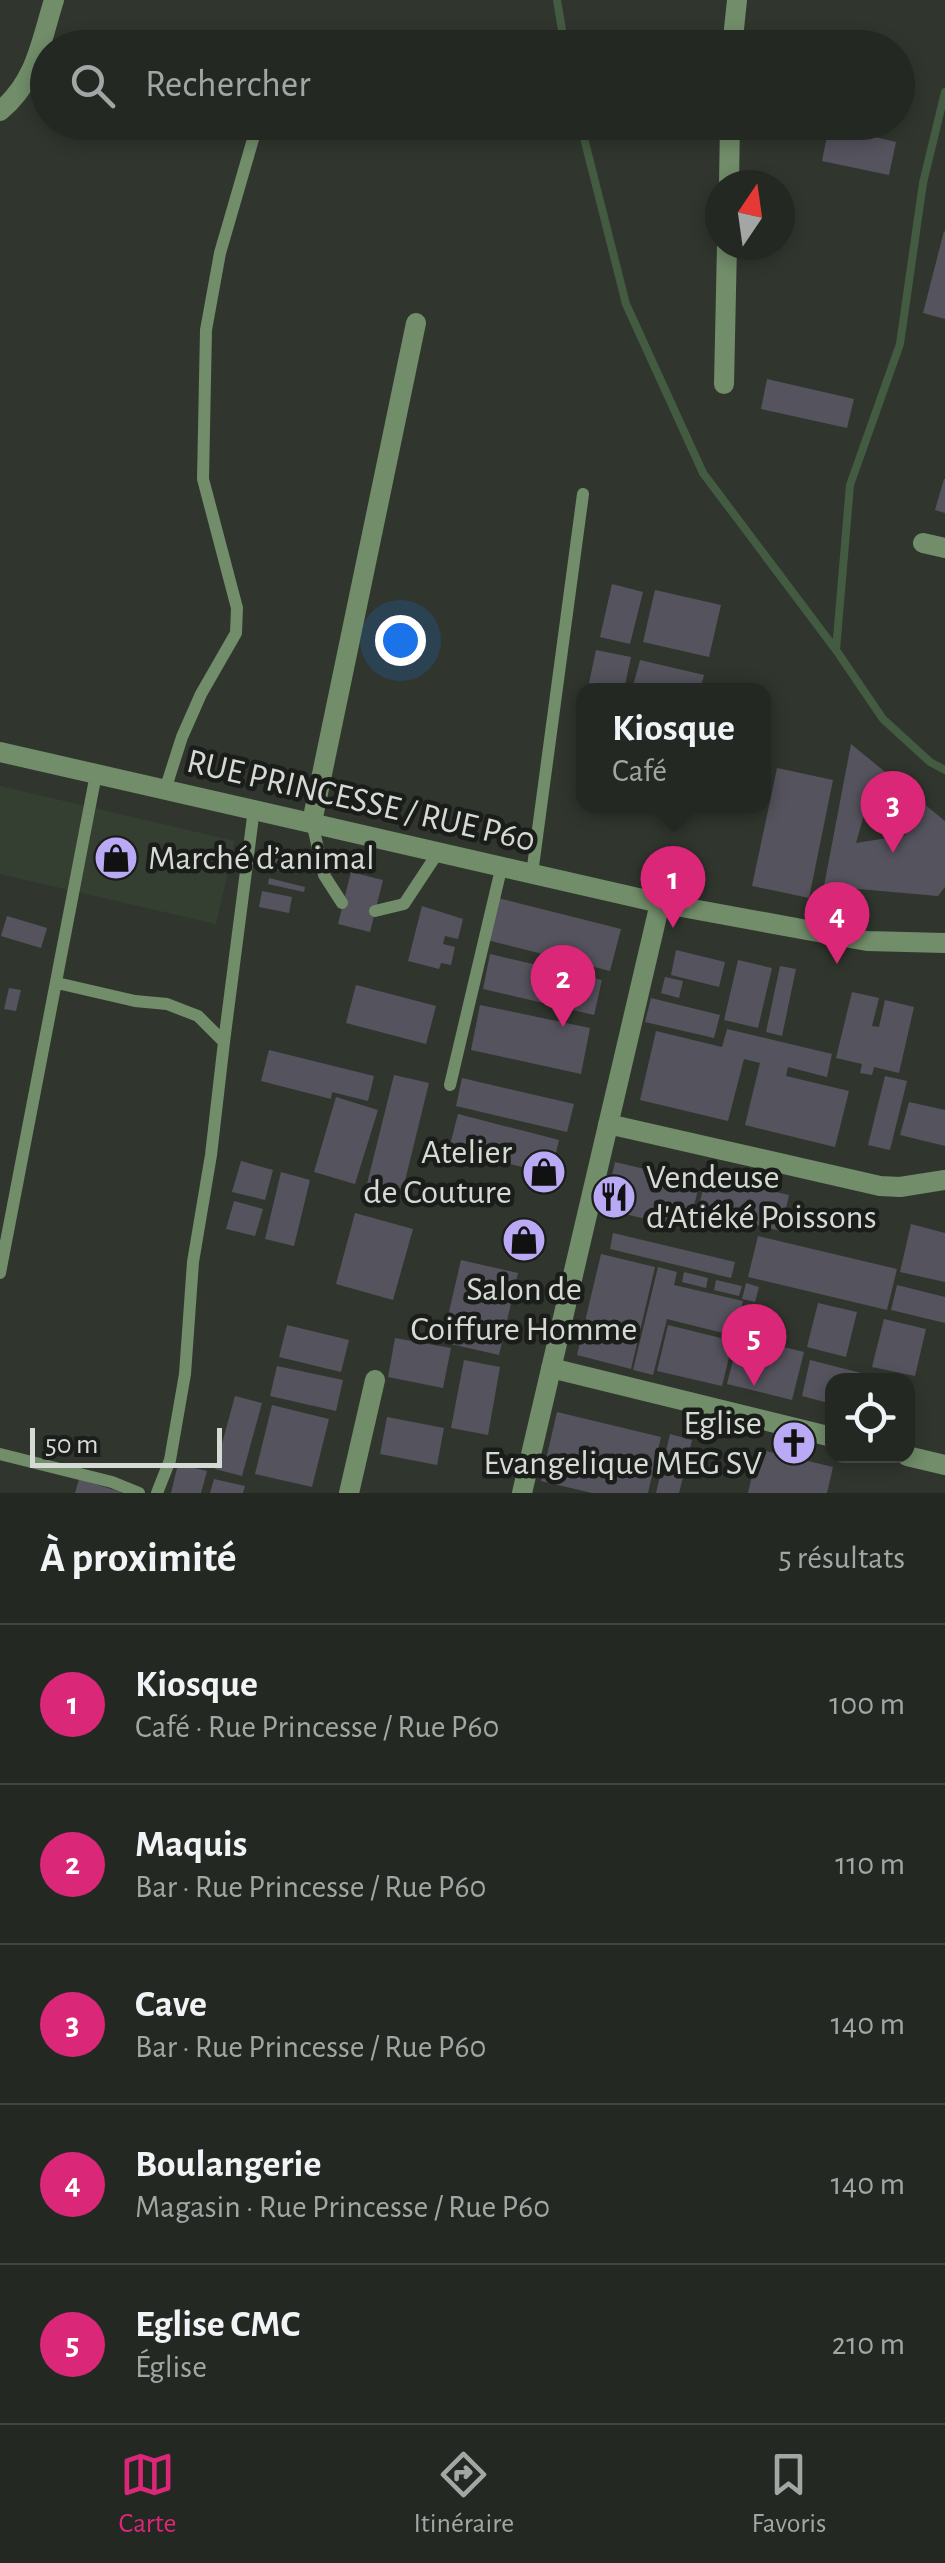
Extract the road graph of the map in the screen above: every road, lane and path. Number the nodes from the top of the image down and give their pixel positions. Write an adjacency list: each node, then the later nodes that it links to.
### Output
1 (54, 0): 3 (street)
2 (737, 0): 4 (street)
3 (46, 30)
4 (734, 30)
5 (30, 73): 6 (street)
6 (0, 110)
7 (253, 140): 18 (lane)
8 (730, 140): 9 (street)
9 (729, 170)
10 (727, 260): 12 (street)
11 (416, 322): 20 (street)
12 (724, 384)
13 (583, 494): 23 (lane)
14 (923, 544): 15 (street)
15 (945, 548)
16 (0, 752): 17 (street, RUE PRINCESSE / RUE P60)
17 (96, 774): 18 (street, RUE PRINCESSE / RUE P60); 28 (lane)
18 (165, 790): 19 (street, RUE PRINCESSE / RUE P60)
19 (254, 809): 20 (street, RUE PRINCESSE / RUE P60); 29 (lane)
20 (312, 822): 21 (street, RUE PRINCESSE / RUE P60); 24 (lane)
21 (439, 851): 22 (street, RUE PRINCESSE / RUE P60); 26 (lane)
22 (502, 865): 23 (street, RUE PRINCESSE / RUE P60); 30 (lane)
23 (532, 874): 25 (street, RUE PRINCESSE / RUE P60)
24 (342, 903)
25 (660, 903): 27 (street, RUE PRINCESSE / RUE P60); 31 (street)
26 (375, 911)
27 (945, 942)
28 (58, 984): 29 (lane); 33 (lane)
29 (224, 1042): 41 (lane)
30 (450, 1085)
31 (608, 1124): 32 (street); 34 (street)
32 (945, 1180)
33 (0, 1272)
34 (551, 1368): 36 (street); 43 (street)
35 (375, 1380): 42 (street)
36 (825, 1435)
37 (0, 1454): 40 (lane)
38 (915, 1458): 39 (street)
39 (945, 1465)
40 (140, 1493)
41 (157, 1493)
42 (349, 1493)
43 (522, 1493)

